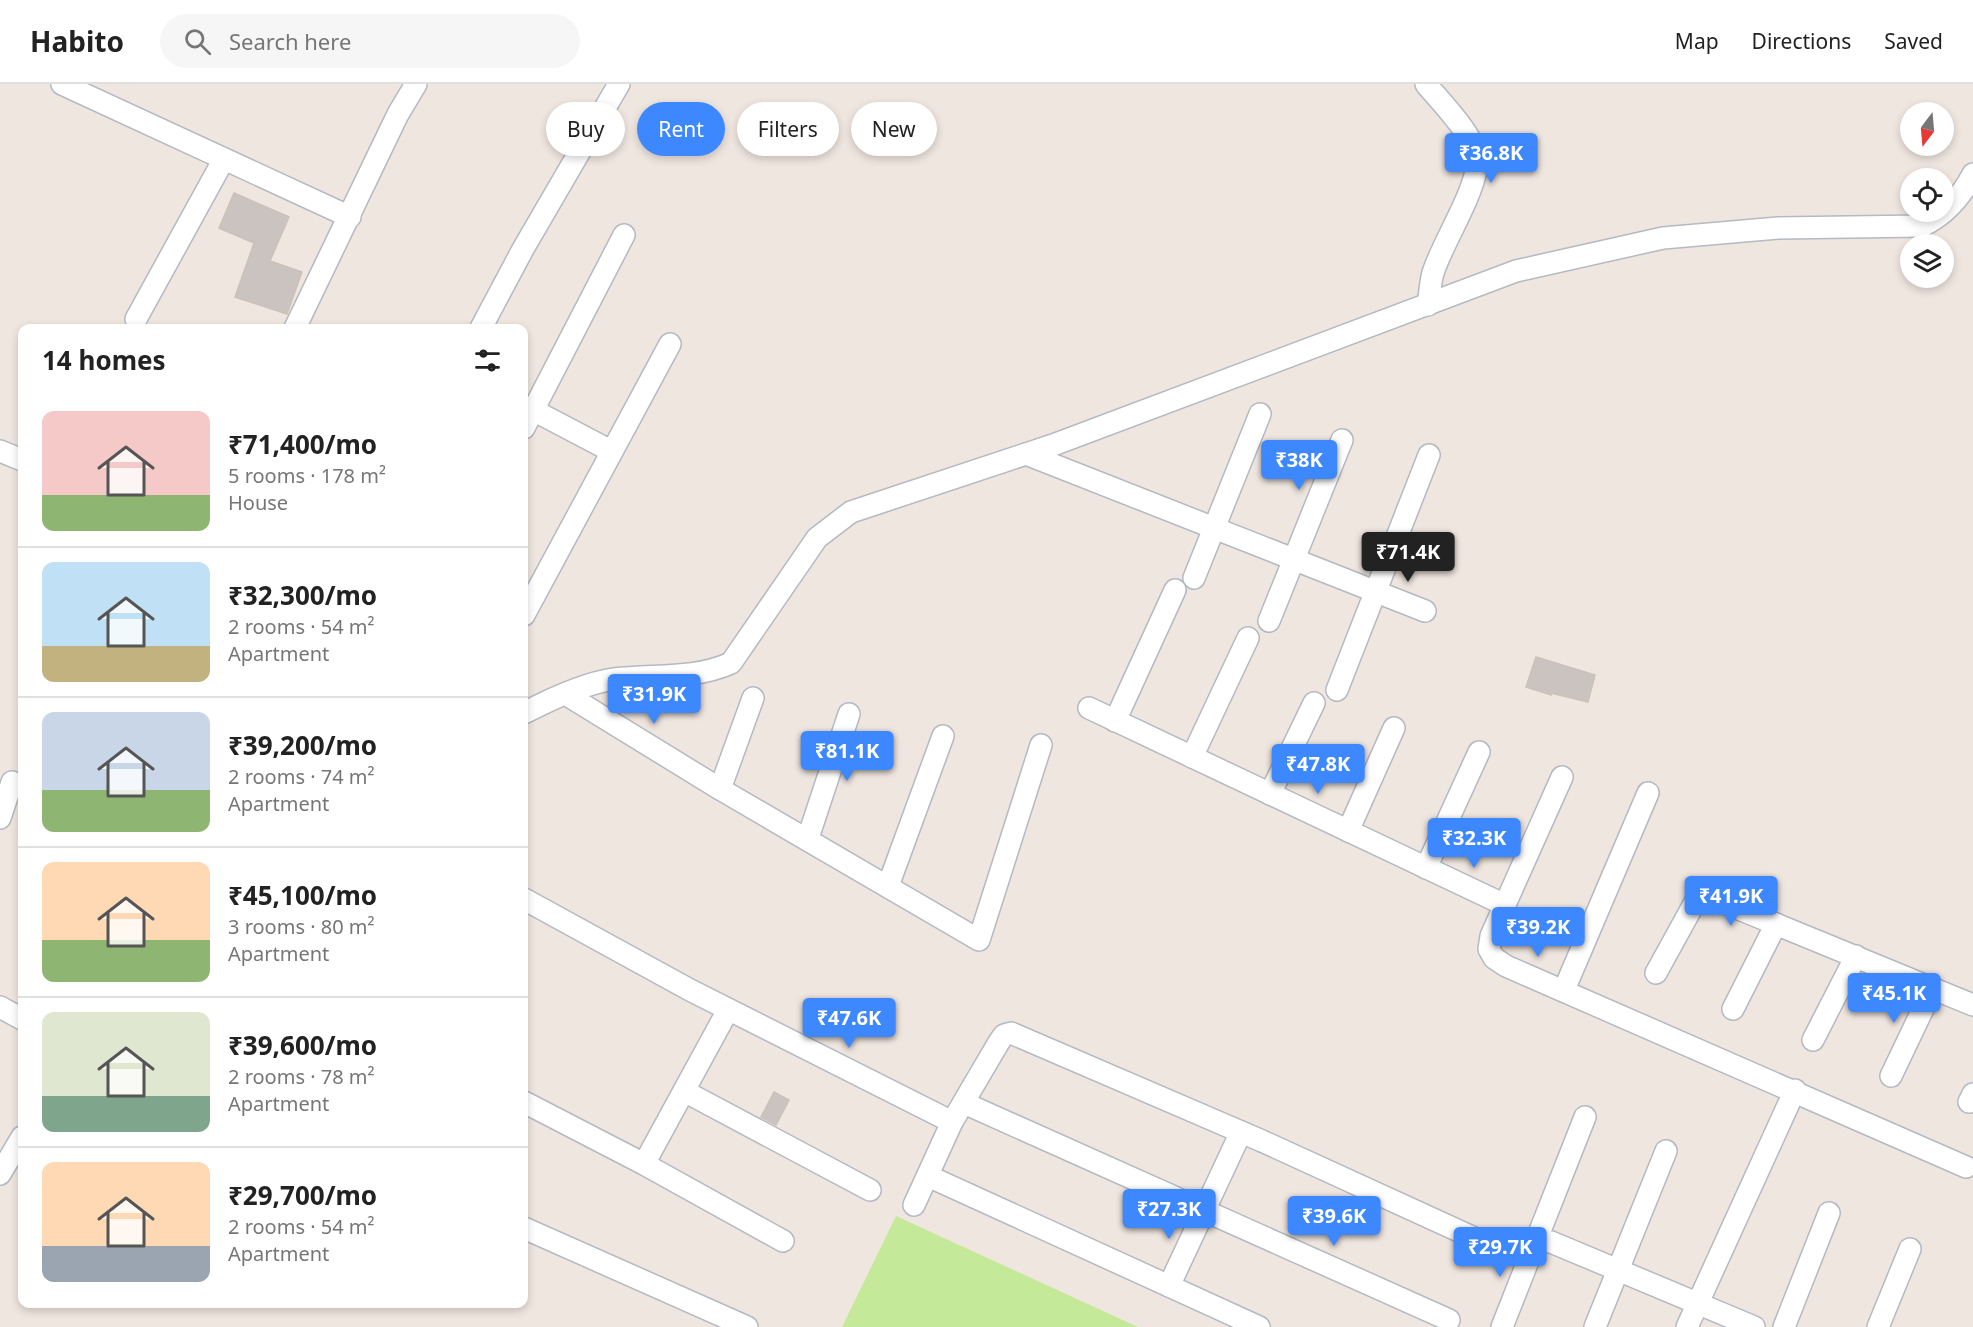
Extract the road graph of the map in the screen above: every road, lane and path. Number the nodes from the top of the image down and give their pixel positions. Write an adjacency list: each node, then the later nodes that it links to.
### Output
1 (62, 84): 5 (street)
2 (416, 84): 8 (street)
3 (619, 84): 13 (street)
4 (1425, 84): 10 (street)
5 (87, 89): 6 (street)
6 (224, 159): 8 (street); 11 (street)
7 (1973, 174): 10 (street)
8 (350, 217): 12 (street)
9 (624, 235): 16 (street)
10 (1428, 305): 20 (street)
11 (136, 319)
12 (297, 324)
13 (483, 324)
14 (670, 344): 19 (street)
15 (1260, 414): 23 (street)
16 (528, 419): 19 (street)
17 (1342, 440): 24 (street)
18 (0, 451): 22 (street)
19 (611, 451): 28 (street)
20 (1026, 454): 23 (street); 33 (street)
21 (1429, 455): 27 (street)
22 (18, 458)
23 (1214, 527): 24 (street); 25 (street)
24 (1293, 558): 27 (street); 30 (street)
25 (1194, 578)
26 (1175, 590): 39 (street)
27 (1376, 591): 29 (street); 32 (street)
28 (528, 607)
29 (1425, 611)
30 (1269, 621)
31 (1248, 638): 44 (street)
32 (1337, 690)
33 (567, 695): 37 (street); 47 (street)
34 (753, 698): 47 (street)
35 (1314, 703): 49 (street)
36 (1089, 708): 39 (street)
37 (528, 711)
38 (849, 714): 52 (street)
39 (1115, 721): 44 (street)
40 (1394, 728): 51 (street)
41 (943, 736): 54 (street)
42 (1041, 745): 54 (street)
43 (1479, 752): 53 (street)
44 (1192, 757): 49 (street)
45 (1562, 777): 56 (street)
46 (12, 782): 50 (street)
47 (720, 789): 52 (street)
48 (1648, 793): 61 (street)
49 (1270, 794): 51 (street)
50 (0, 818)
51 (1348, 831): 53 (street)
52 (808, 838): 54 (street)
53 (1426, 868): 56 (street)
54 (888, 886)
55 (528, 901): 65 (street)
56 (1505, 905): 61 (street)
57 (1776, 924): 58 (street); 59 (street); 64 (street)
58 (1856, 956): 60 (street); 67 (street)
59 (1656, 973)
60 (1933, 988): 62 (street); 68 (street)
61 (1564, 990): 69 (street)
62 (1973, 1005)
63 (0, 1007): 66 (street)
64 (1733, 1009)
65 (728, 1010): 70 (street); 74 (street)
66 (18, 1017)
67 (1813, 1040)
68 (1891, 1076)
69 (1795, 1090): 79 (street); 92 (street)
70 (684, 1091): 78 (street); 82 (street)
71 (963, 1103): 74 (street); 75 (street); 84 (street)
72 (528, 1104): 78 (street)
73 (1585, 1118): 88 (street)
74 (952, 1122): 81 (street)
75 (1241, 1132): 84 (street); 88 (street)
76 (18, 1144): 80 (street)
77 (1666, 1151): 90 (street)
78 (644, 1164): 87 (street)
79 (1966, 1167)
80 (0, 1174)
81 (928, 1176): 83 (street); 91 (street)
82 (870, 1190)
83 (914, 1206)
84 (1204, 1210): 91 (street); 93 (street)
85 (1829, 1213): 100 (street)
86 (528, 1230): 94 (street)
87 (783, 1241)
88 (1535, 1243): 90 (street); 96 (street)
89 (1910, 1249): 101 (street)
90 (1618, 1270): 92 (street); 97 (street)
91 (1169, 1286): 95 (street)
92 (1697, 1303): 98 (street); 99 (street)
93 (1449, 1320)
94 (747, 1327)
95 (1259, 1327)
96 (1502, 1327)
97 (1595, 1327)
98 (1687, 1327)
99 (1754, 1327)
100 (1784, 1327)
101 (1878, 1327)

